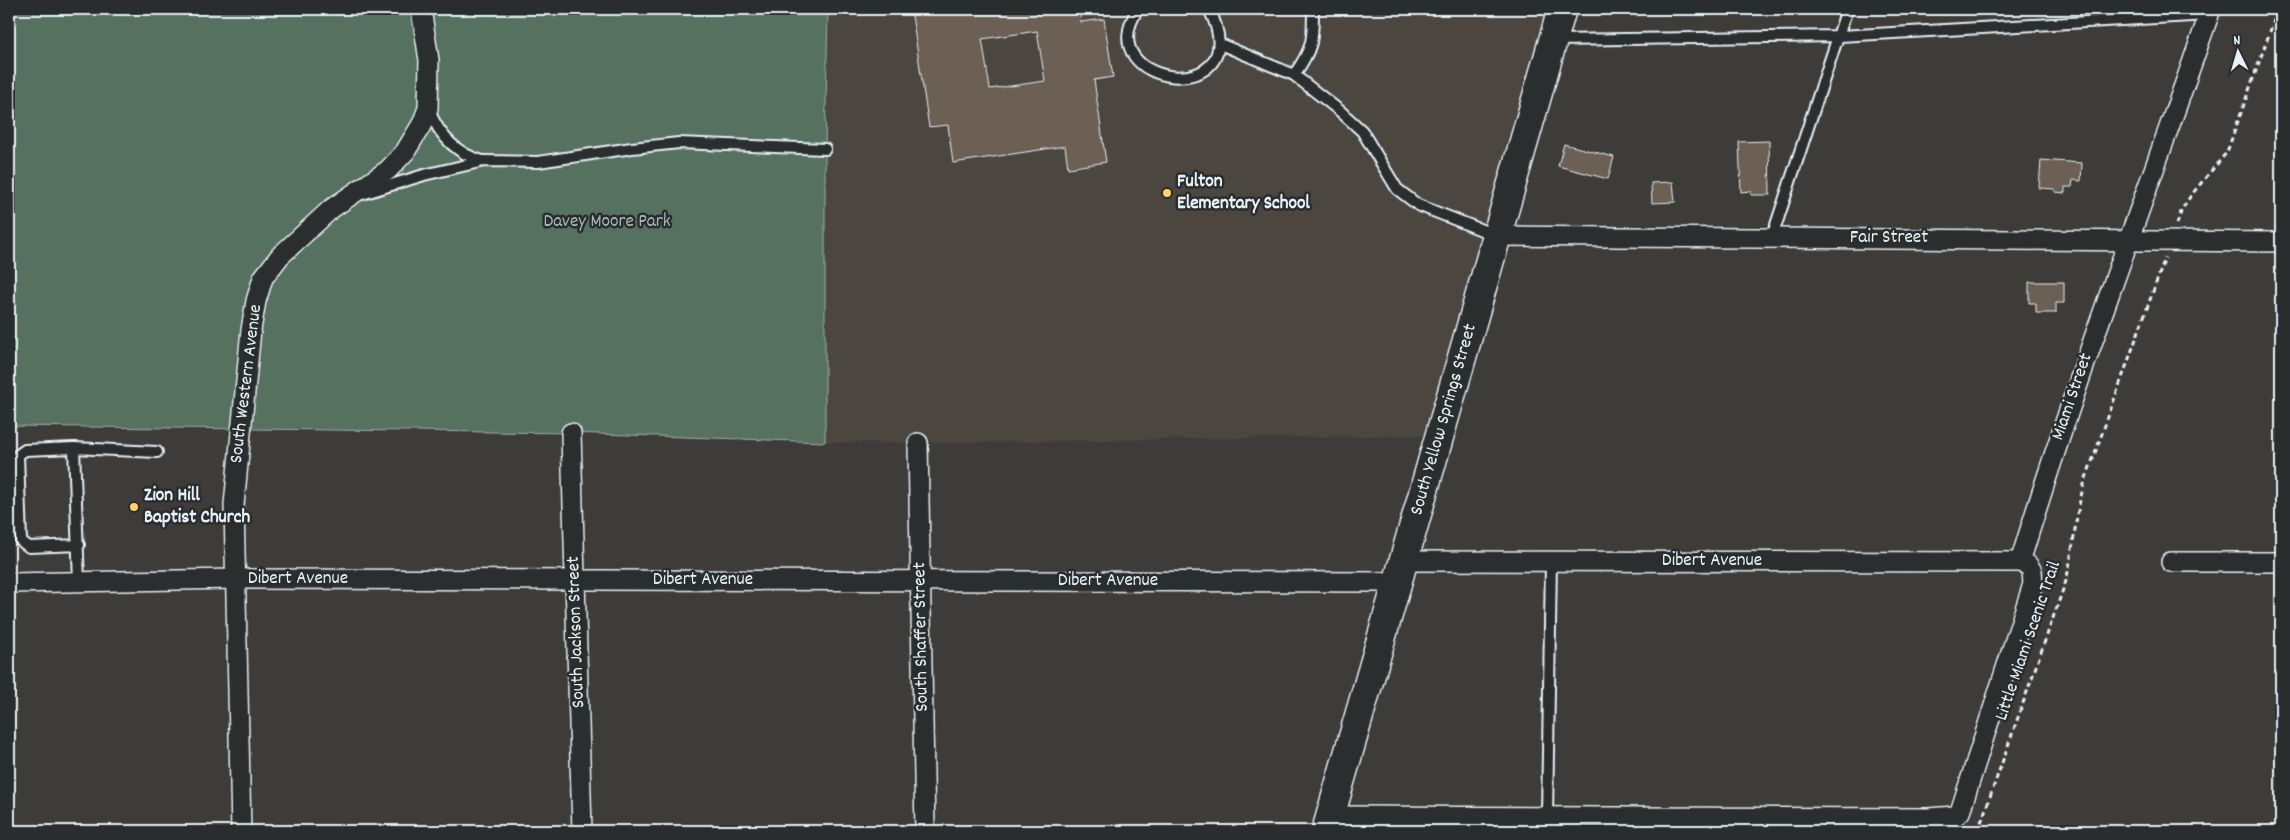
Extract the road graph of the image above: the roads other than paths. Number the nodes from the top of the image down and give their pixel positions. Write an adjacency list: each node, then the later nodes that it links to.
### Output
1 (421, 9): 12 (street, South Western Avenue)
2 (1138, 9): 10 (lane)
3 (1209, 9): 10 (lane)
4 (1313, 9): 11 (lane)
5 (1562, 9): 9 (main road, South Yellow Springs Street)
6 (1847, 9): 8 (lane)
7 (2210, 12): 8 (lane); 18 (street, Miami Street)
8 (1840, 36): 9 (lane); 17 (lane)
9 (1553, 40): 16 (main road, South Yellow Springs Street)
10 (1220, 44): 11 (lane)
11 (1294, 75): 16 (lane)
12 (428, 108): 14 (lane); 15 (street, South Western Avenue)
13 (824, 149): 14 (lane)
14 (484, 162): 15 (lane)
15 (349, 198): 30 (street, South Western Avenue)
16 (1497, 236): 17 (street, Fair Street); 29 (main road, South Yellow Springs Street)
17 (1772, 238): 18 (street, Fair Street)
18 (2130, 240): 19 (street, Fair Street); 26 (street, Miami Street)
19 (2281, 242)
20 (571, 434): 31 (street, South Jackson Street)
21 (918, 442): 32 (street, South Shaffer Street)
22 (74, 448): 23 (lane); 24 (lane); 24 (lane)
23 (157, 452)
24 (79, 546): 33 (lane)
25 (1551, 561): 26 (street, Dibert Avenue); 29 (street, Dibert Avenue); 35 (lane)
26 (2020, 562): 35 (street)
27 (2171, 562): 28 (street)
28 (2281, 562)
29 (1401, 572): 32 (street, Dibert Avenue); 36 (main road, South Yellow Springs Street)
30 (235, 579): 31 (street, Dibert Avenue); 33 (street, Dibert Avenue); 37 (street, South Western Avenue)
31 (575, 580): 32 (street, Dibert Avenue); 38 (street, South Jackson Street)
32 (921, 581): 39 (street, South Shaffer Street)
33 (78, 582): 34 (street, Dibert Avenue)
34 (9, 583)
35 (1547, 816): 36 (street)
36 (1328, 823)
37 (241, 831)
38 (582, 831)
39 (925, 831)

